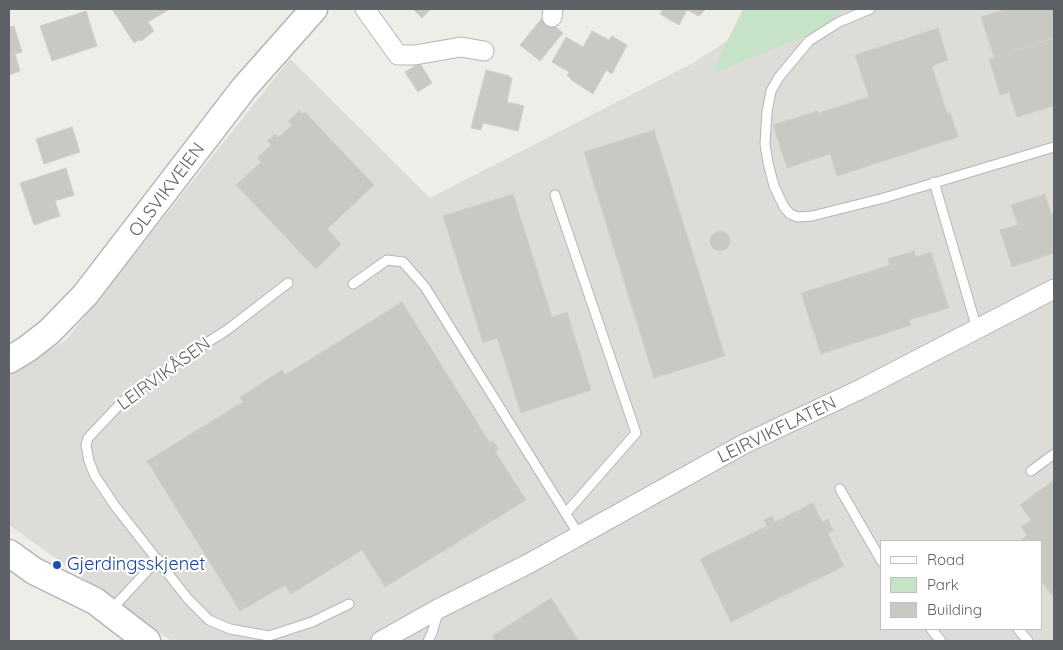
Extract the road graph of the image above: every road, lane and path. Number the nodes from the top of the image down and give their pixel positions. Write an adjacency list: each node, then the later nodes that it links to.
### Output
1 (314, 9): 12 (main road, OLSVIKVEIEN)
2 (365, 9): 4 (street)
3 (870, 9): 6 (lane)
4 (484, 51)
5 (1054, 147): 6 (lane)
6 (934, 182): 11 (lane)
7 (555, 195): 16 (lane)
8 (288, 283): 19 (lane, LEIRVIKÅSEN)
9 (353, 284): 16 (lane)
10 (1054, 289): 11 (street, LEIRVIKFLATEN)
11 (977, 329): 17 (street, LEIRVIKFLATEN)
12 (9, 360)
13 (1054, 454): 14 (lane)
14 (1030, 471)
15 (840, 489): 20 (lane)
16 (566, 513): 17 (lane)
17 (579, 535): 22 (street, LEIRVIKFLATEN)
18 (9, 553): 23 (main road)
19 (158, 559): 21 (lane, LEIRVIKÅSEN); 23 (lane)
20 (880, 559)
21 (349, 604)
22 (438, 609): 27 (street, LEIRVIKFLATEN); 28 (lane)
23 (109, 612): 26 (main road)
24 (932, 630): 29 (lane)
25 (1019, 630): 30 (lane)
26 (145, 641)
27 (381, 641)
28 (428, 641)
29 (941, 641)
30 (1028, 641)

